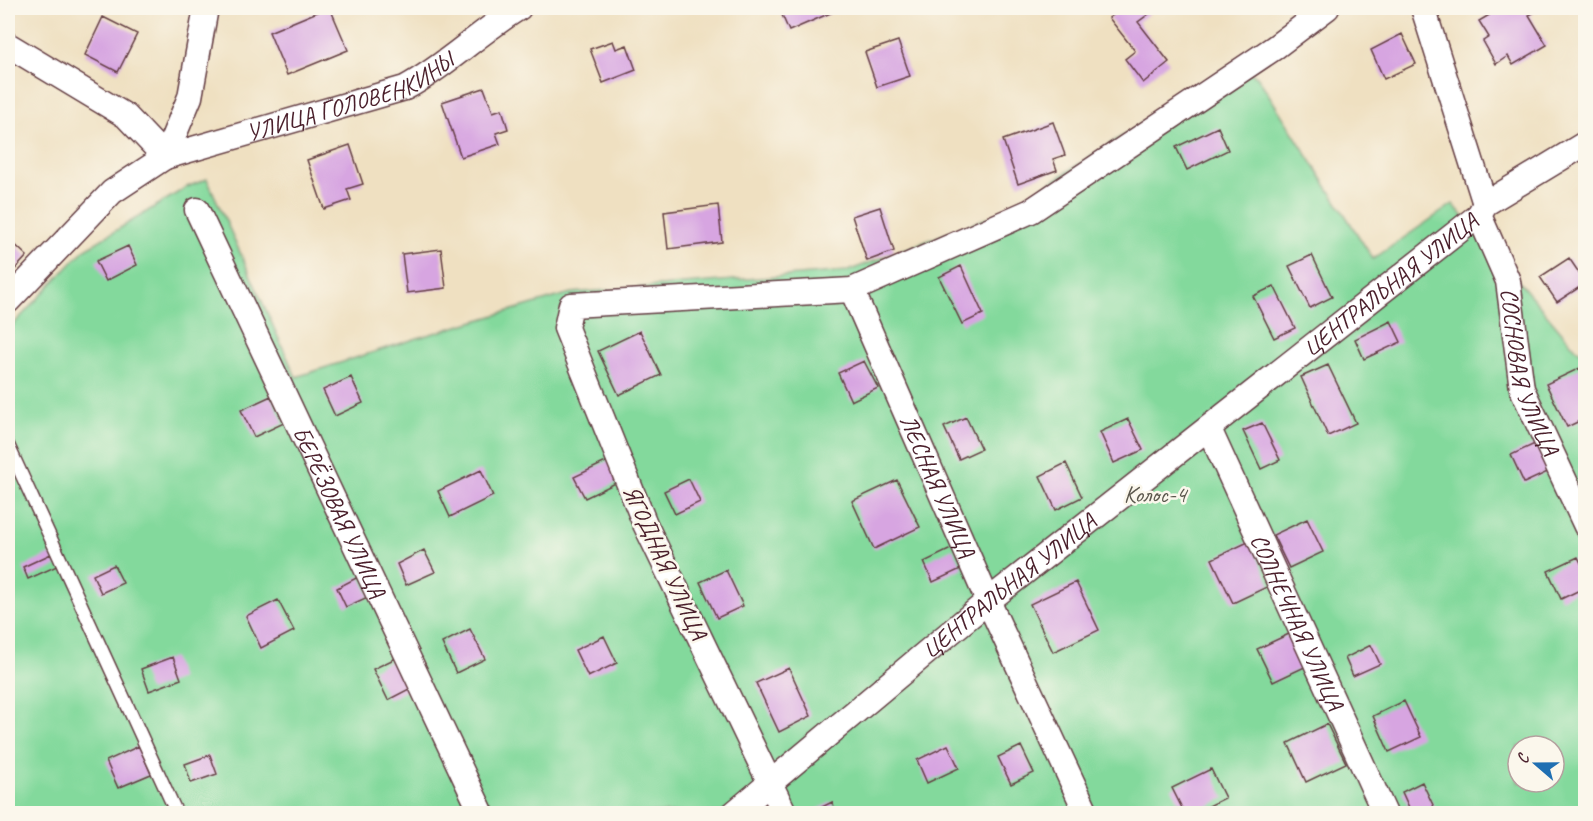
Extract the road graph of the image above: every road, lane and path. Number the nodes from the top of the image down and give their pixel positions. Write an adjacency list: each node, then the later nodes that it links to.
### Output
1 (206, 8): 7 (street)
2 (519, 8): 7 (street, УЛИЦА ГОЛОВЕНКИНЫ)
3 (1327, 8): 10 (street)
4 (1423, 8): 8 (street, СОСНОВАЯ УЛИЦА)
5 (8, 45): 7 (street)
6 (1586, 143): 8 (street, ЦЕНТРАЛЬНАЯ УЛИЦА)
7 (165, 158): 11 (street, УЛИЦА ГОЛОВЕНКИНЫ)
8 (1482, 209): 12 (street, ЦЕНТРАЛЬНАЯ УЛИЦА); 14 (street, СОСНОВАЯ УЛИЦА)
9 (197, 210): 18 (street, БЕРЁЗОВАЯ УЛИЦА)
10 (852, 290): 15 (street, ЛЕСНАЯ УЛИЦА); 16 (street, ЯГОДНАЯ УЛИЦА)
11 (8, 301)
12 (1209, 429): 15 (street, ЦЕНТРАЛЬНАЯ УЛИЦА); 22 (street, СОЛНЕЧНАЯ УЛИЦА)
13 (8, 445): 17 (lane)
14 (1586, 526)
15 (988, 601): 16 (street, ЦЕНТРАЛЬНАЯ УЛИЦА); 21 (street, ЛЕСНАЯ УЛИЦА)
16 (770, 782): 19 (street, ЦЕНТРАЛЬНАЯ УЛИЦА); 20 (street, ЯГОДНАЯ УЛИЦА)
17 (177, 813)
18 (482, 813)
19 (733, 813)
20 (785, 813)
21 (1087, 813)
22 (1385, 813)

